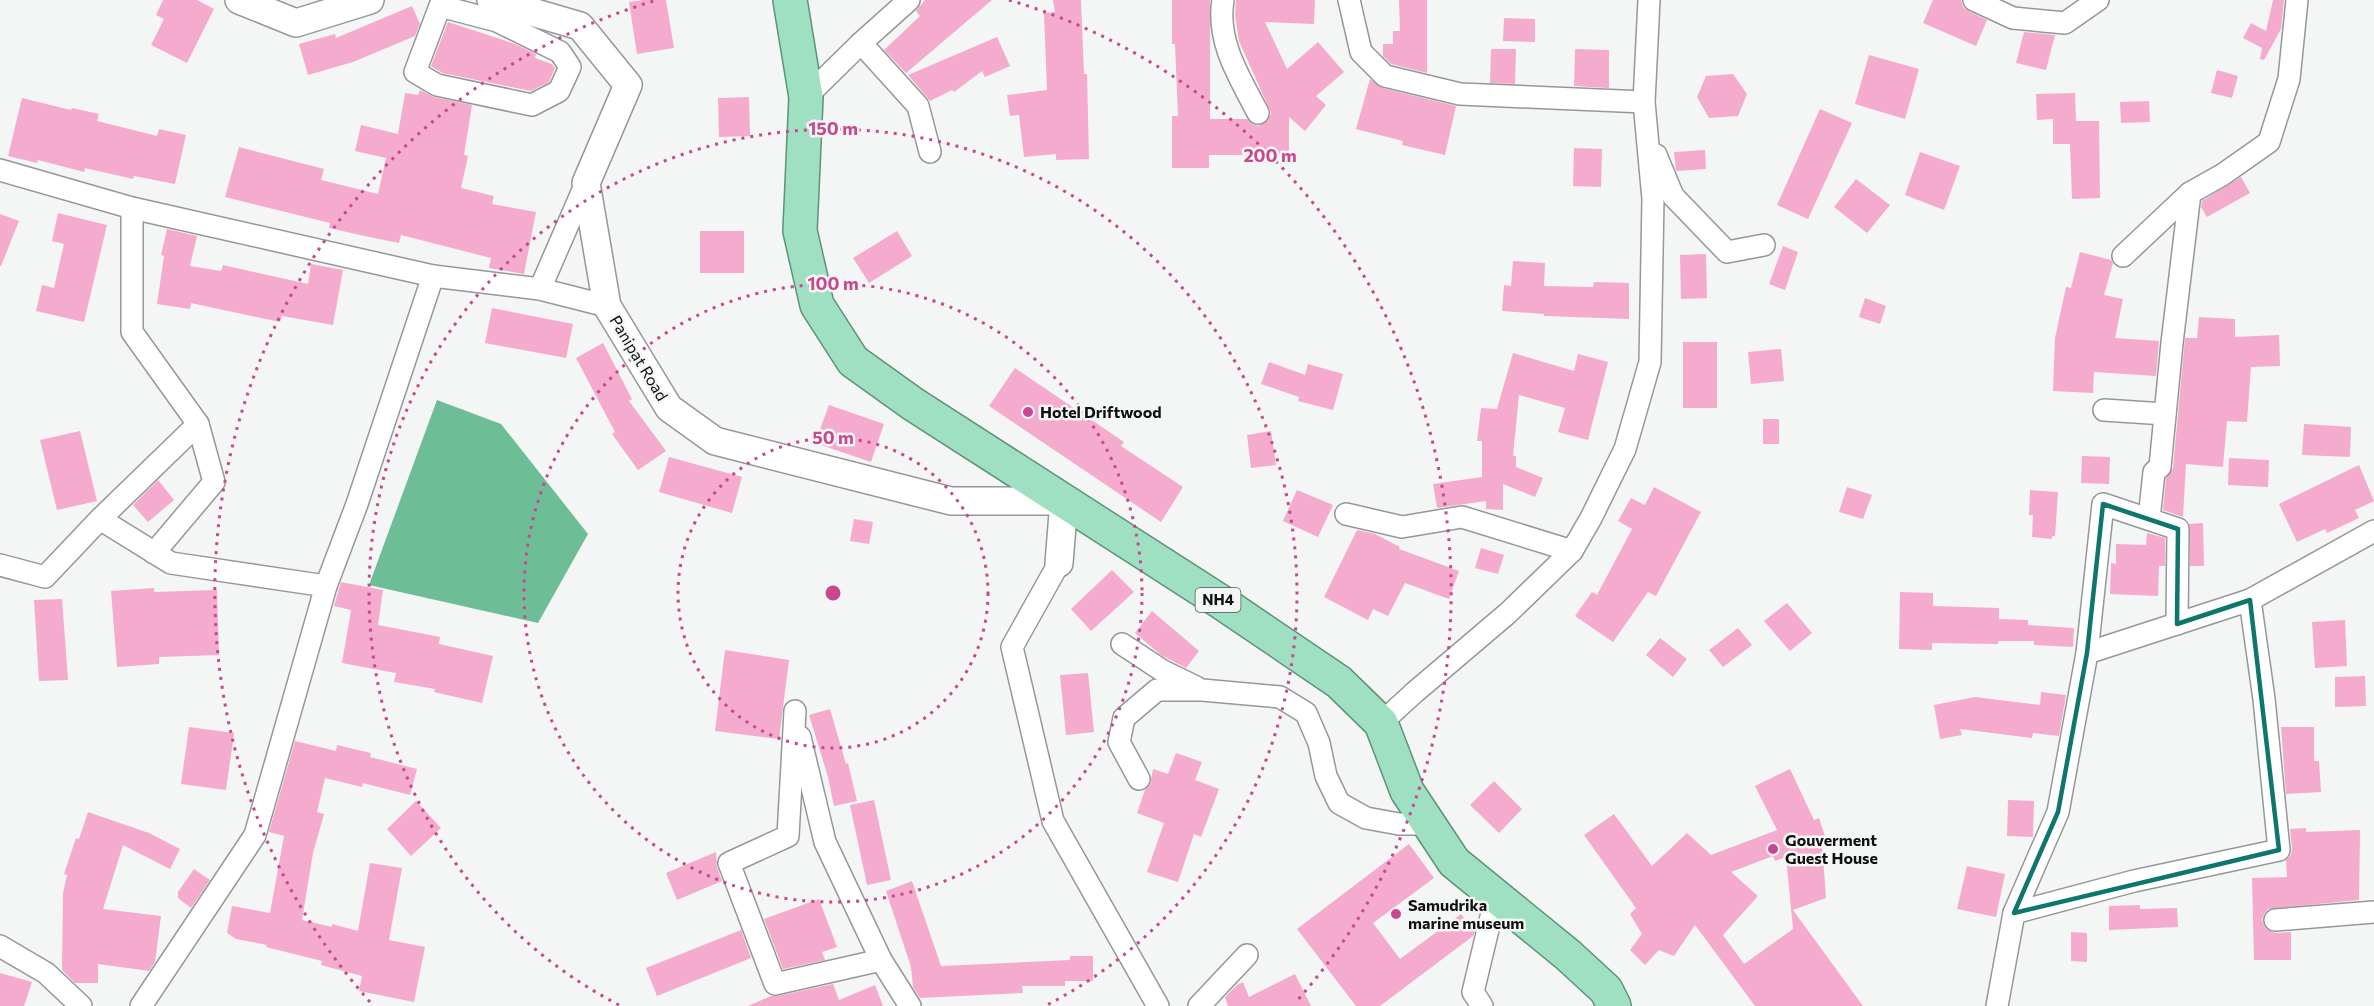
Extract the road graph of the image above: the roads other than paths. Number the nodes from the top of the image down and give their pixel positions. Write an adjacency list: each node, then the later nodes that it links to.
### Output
1 (239, 0): 2 (street)
2 (370, 0)
3 (790, 0): 13 (highway, NH4)
4 (909, 0): 12 (street)
5 (1223, 0): 15 (street)
6 (1349, 0): 14 (street)
7 (1649, 0): 14 (street)
8 (1974, 0): 9 (street)
9 (2098, 0)
10 (2297, 0): 20 (street)
11 (497, 8): 11 (street); 19 (street)
12 (861, 43): 13 (street); 17 (street)
13 (806, 98): 30 (highway, NH4)
14 (1644, 102): 16 (street)
15 (1258, 113)
16 (1647, 132): 22 (street); 35 (street)
17 (930, 152)
18 (0, 170): 21 (street)
19 (586, 183): 25 (street); 26 (street, Panipat Road)
20 (2190, 193): 23 (street); 28 (street)
21 (132, 208): 24 (street); 29 (street)
22 (1764, 245)
23 (2123, 256)
24 (433, 276): 25 (street); 39 (street)
25 (540, 289): 26 (street)
26 (608, 306): 30 (street, Panipat Road)
27 (2104, 410): 28 (street)
28 (2165, 414): 33 (street)
29 (198, 424): 32 (street); 36 (street)
30 (1064, 501): 37 (street); 45 (highway, NH4)
31 (1346, 514): 35 (street)
32 (100, 519): 36 (street); 38 (street)
33 (2149, 519): 41 (street); 43 (street)
34 (2374, 531): 40 (street)
35 (1572, 551): 45 (street)
36 (154, 553): 39 (street)
37 (1059, 563): 60 (street)
38 (0, 565)
39 (326, 586): 58 (street)
40 (2250, 600): 41 (street); 50 (street)
41 (2176, 624): 43 (street)
42 (1122, 644): 44 (street)
43 (2087, 653): 50 (street)
44 (1202, 690): 46 (street); 47 (street)
45 (1381, 723): 47 (highway, NH4)
46 (1139, 778)
47 (1428, 824): 48 (highway, NH4)
48 (1496, 896): 62 (street); 63 (highway, NH4)
49 (2374, 912): 51 (street)
50 (2014, 913): 64 (street)
51 (2275, 920)
52 (0, 946): 55 (street)
53 (1247, 955): 61 (street)
54 (881, 960): 54 (street); 59 (street)
55 (46, 973): 56 (street); 57 (street)
56 (57, 1006)
57 (81, 1006)
58 (141, 1006)
59 (910, 1006)
60 (1158, 1006)
61 (1199, 1006)
62 (1482, 1006)
63 (1614, 1006)
64 (1997, 1006)

